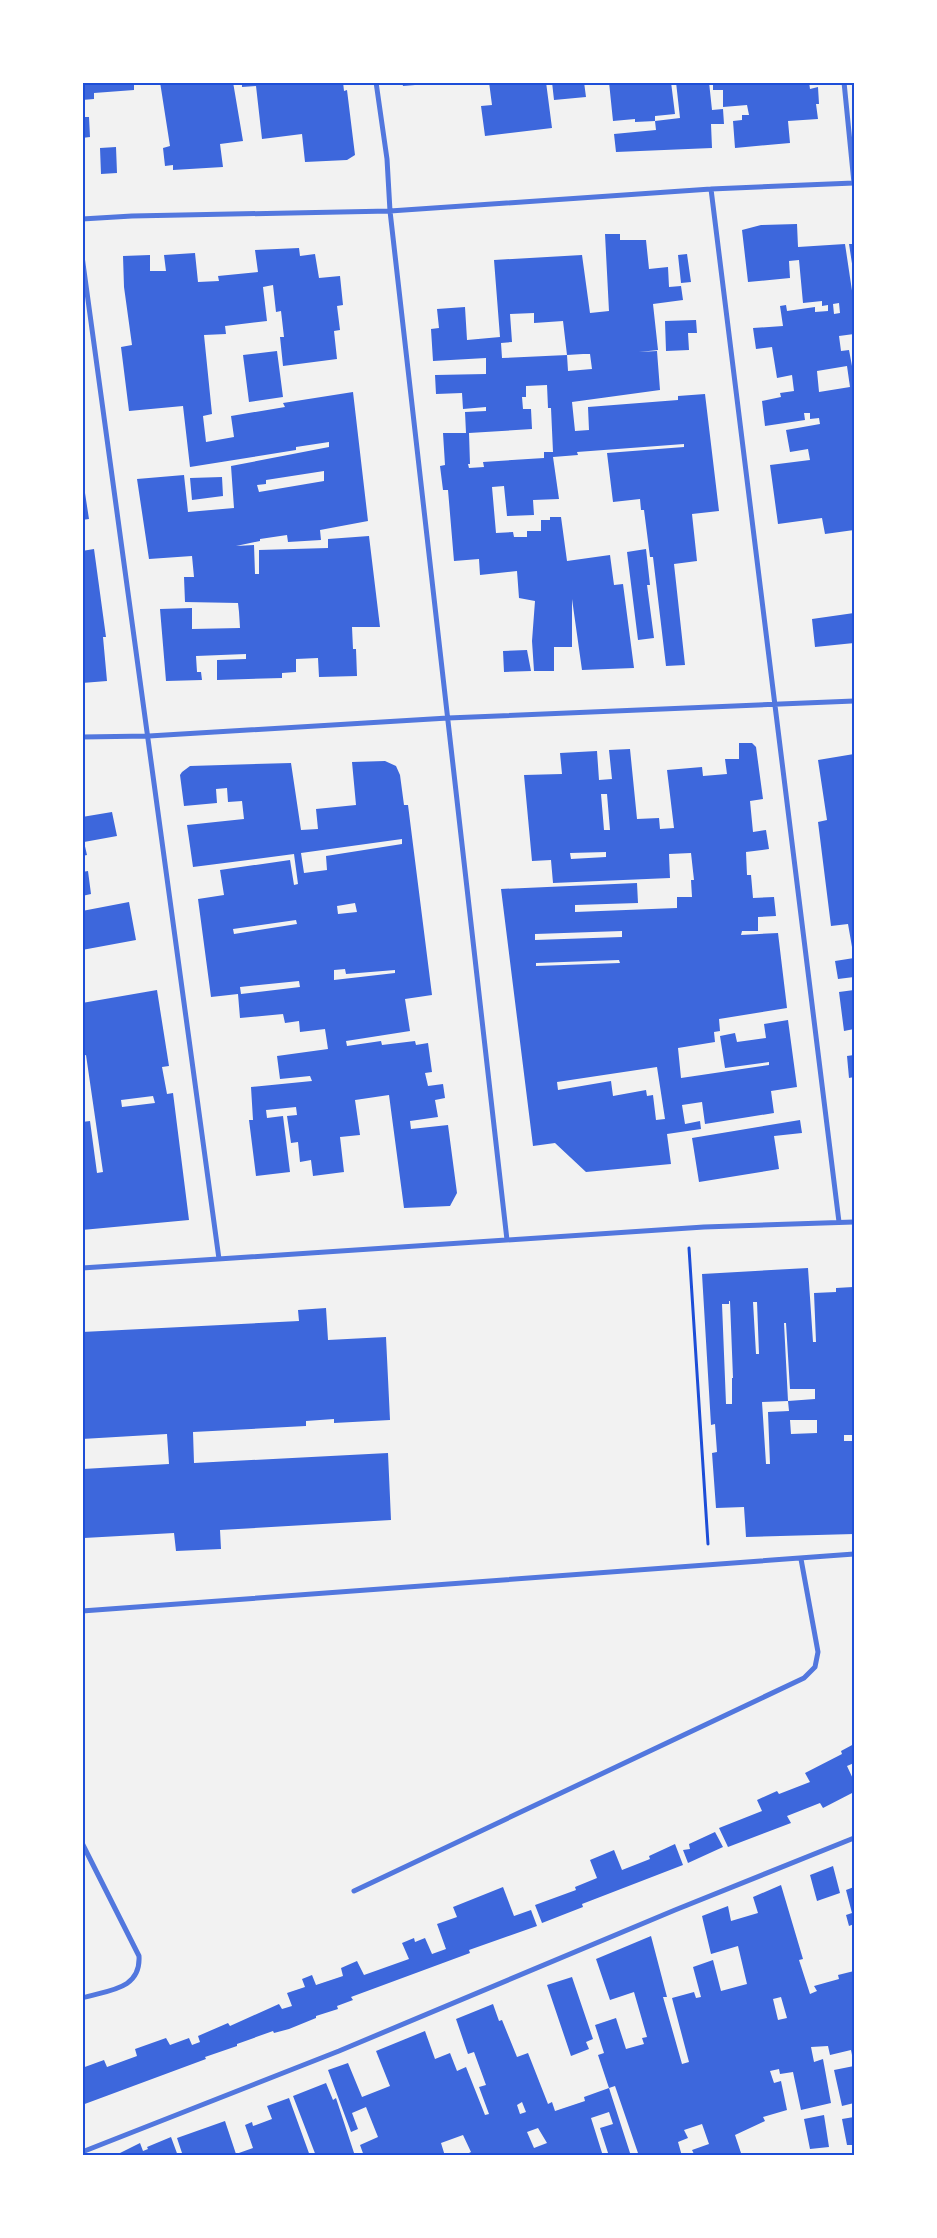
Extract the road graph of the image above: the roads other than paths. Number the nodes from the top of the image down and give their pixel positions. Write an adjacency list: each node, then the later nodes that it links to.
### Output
1 (376, 82): 5 (street)
2 (844, 82): 3 (street)
3 (854, 183): 4 (street)
4 (711, 189): 5 (street); 9 (street)
5 (390, 211): 6 (street); 10 (street)
6 (82, 219)
7 (82, 256): 11 (street)
8 (854, 701): 9 (street)
9 (774, 704): 10 (street); 13 (street)
10 (448, 718): 11 (street); 15 (street)
11 (149, 736): 12 (street); 16 (street)
12 (82, 738)
13 (839, 1222): 14 (street); 15 (street)
14 (854, 1222)
15 (507, 1240): 16 (street)
16 (219, 1259): 17 (street)
17 (82, 1268)
18 (854, 1554): 19 (street)
19 (801, 1559): 20 (street); 23 (street)
20 (82, 1611)
21 (854, 1838): 25 (street)
22 (82, 1843): 24 (street)
23 (354, 1891)
24 (82, 1998)
25 (82, 2152)

